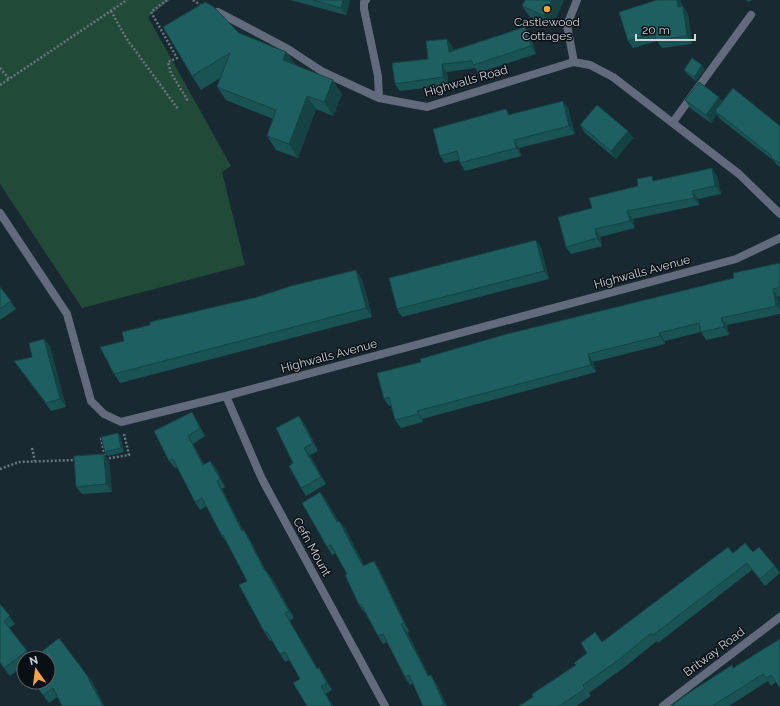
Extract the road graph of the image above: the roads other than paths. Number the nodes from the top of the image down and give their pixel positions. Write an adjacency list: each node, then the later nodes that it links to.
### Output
1 (366, 0): 6 (street)
2 (578, 0): 5 (street)
3 (218, 12): 6 (street, Highwalls Road)
4 (751, 15): 7 (street)
5 (574, 62): 6 (street, Highwalls Road); 7 (street, Highwalls Road)
6 (379, 98)
7 (673, 122): 9 (street, Highwalls Road)
8 (0, 213): 11 (street, Highwalls Avenue)
9 (780, 214)
10 (780, 238): 11 (street, Highwalls Avenue)
11 (226, 396): 13 (street, Cefn Mount)
12 (780, 617): 14 (street, Britway Road)
13 (385, 706)
14 (663, 706)

